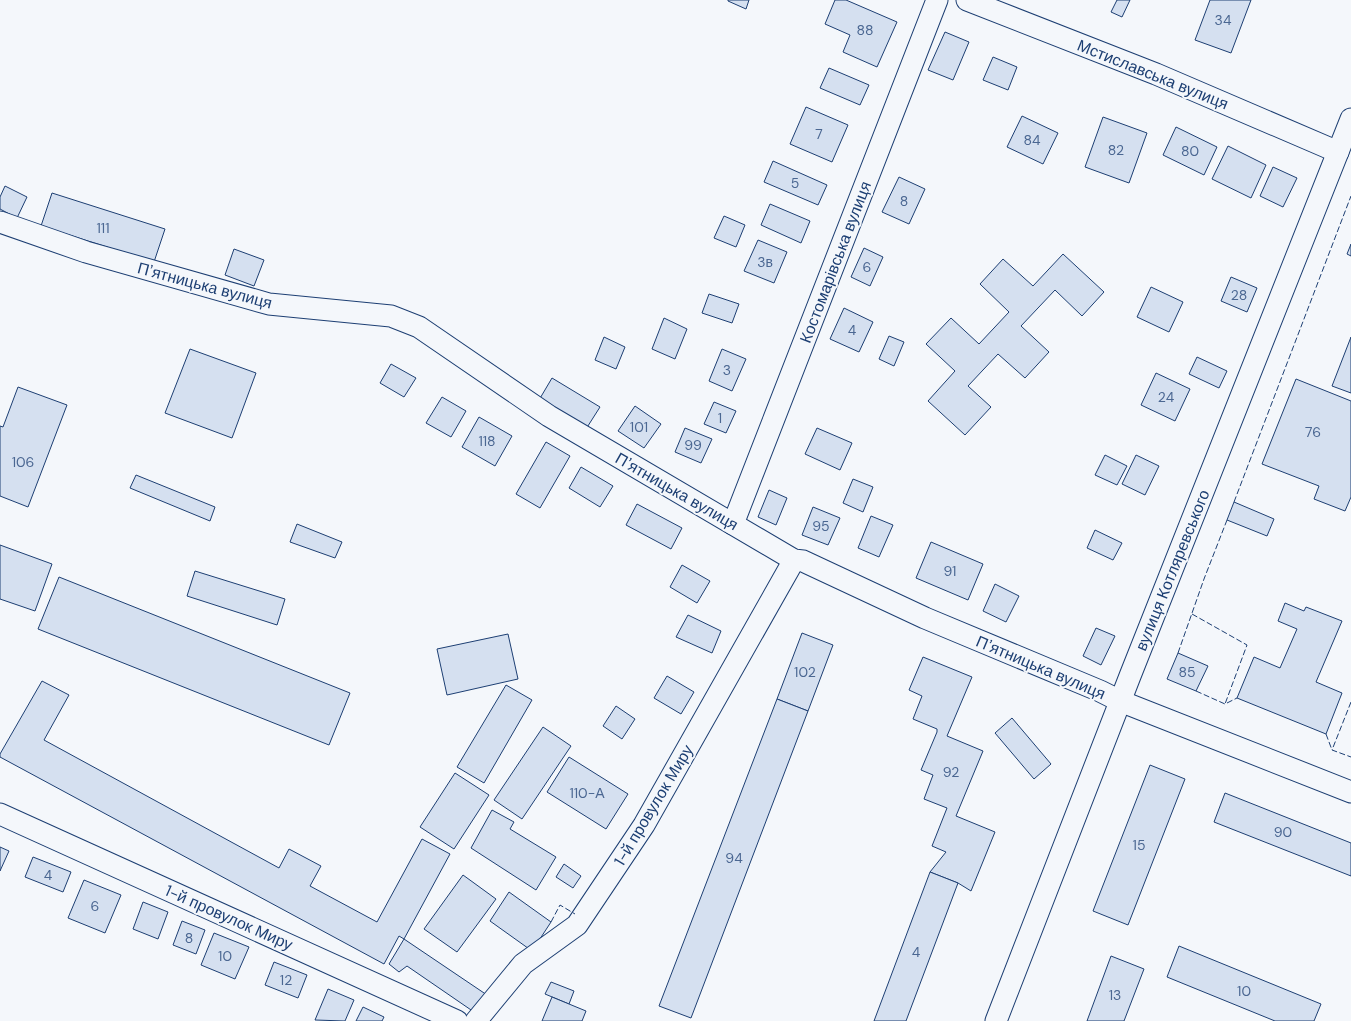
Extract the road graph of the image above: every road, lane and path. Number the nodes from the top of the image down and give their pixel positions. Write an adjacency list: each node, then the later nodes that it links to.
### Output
1 (937, 0): 6 (street, Костомарівська вулиця)
2 (967, 0): 4 (street, Мстиславська вулиця)
3 (1351, 119): 4 (street, вулиця Котляревського)
4 (1338, 152): 8 (street, вулиця Котляревського)
5 (0, 222): 6 (street, Пʼятницька вулиця)
6 (733, 524): 7 (street, Пʼятницька вулиця)
7 (794, 560): 8 (street, Пʼятницька вулиця); 12 (street, 1-й провулок Миру)
8 (1120, 701): 9 (street, Пʼятницька вулиця); 13 (street, вулиця Котляревського)
9 (1351, 792)
10 (0, 814): 11 (street, 1-й провулок Миру)
11 (457, 1021)
12 (476, 1021)
13 (996, 1021)

